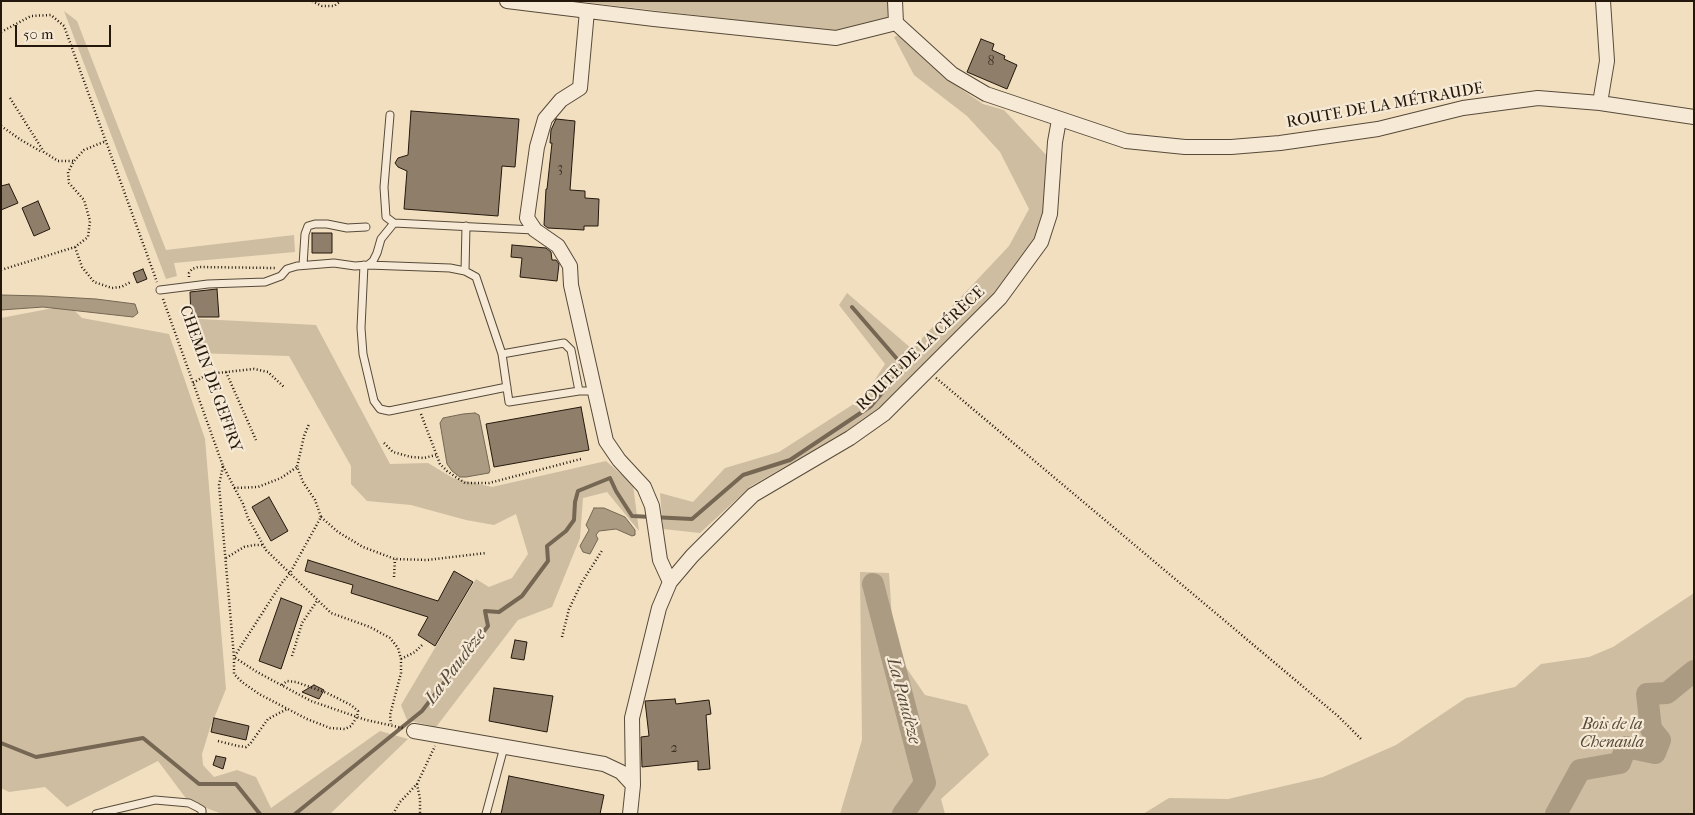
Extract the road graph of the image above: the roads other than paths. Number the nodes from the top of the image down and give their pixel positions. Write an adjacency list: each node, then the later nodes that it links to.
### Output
1 (507, 1): 4 (street)
2 (895, 1): 5 (street)
3 (1603, 1): 6 (street)
4 (587, 11): 5 (street); 13 (street)
5 (896, 23): 9 (street, ROUTE DE LA MÉTRAUDE)
6 (1600, 103): 8 (street, ROUTE DE LA MÉTRAUDE); 9 (street, ROUTE DE LA MÉTRAUDE)
7 (390, 115): 10 (lane)
8 (1694, 117)
9 (1060, 120): 22 (street, ROUTE DE LA CÉRÈCE)
10 (394, 223): 11 (lane); 15 (lane)
11 (466, 226): 13 (lane); 16 (lane)
12 (366, 227): 14 (lane)
13 (535, 230): 21 (street)
14 (303, 265): 15 (lane); 17 (lane)
15 (366, 265): 16 (lane); 19 (lane)
16 (465, 271): 18 (lane)
17 (160, 290)
18 (502, 354): 19 (lane); 20 (lane)
19 (507, 387): 20 (lane)
20 (579, 391): 21 (lane)
21 (594, 391): 22 (street)
22 (670, 582): 25 (street, ROUTE DE LA CÉRÈCE)
23 (414, 731): 24 (street)
24 (504, 747): 25 (street); 29 (lane)
25 (633, 785): 30 (street, ROUTE DE LA CÉRÈCE)
26 (129, 810): 27 (lane); 28 (lane)
27 (96, 814)
28 (202, 814)
29 (486, 814)
30 (630, 814)

